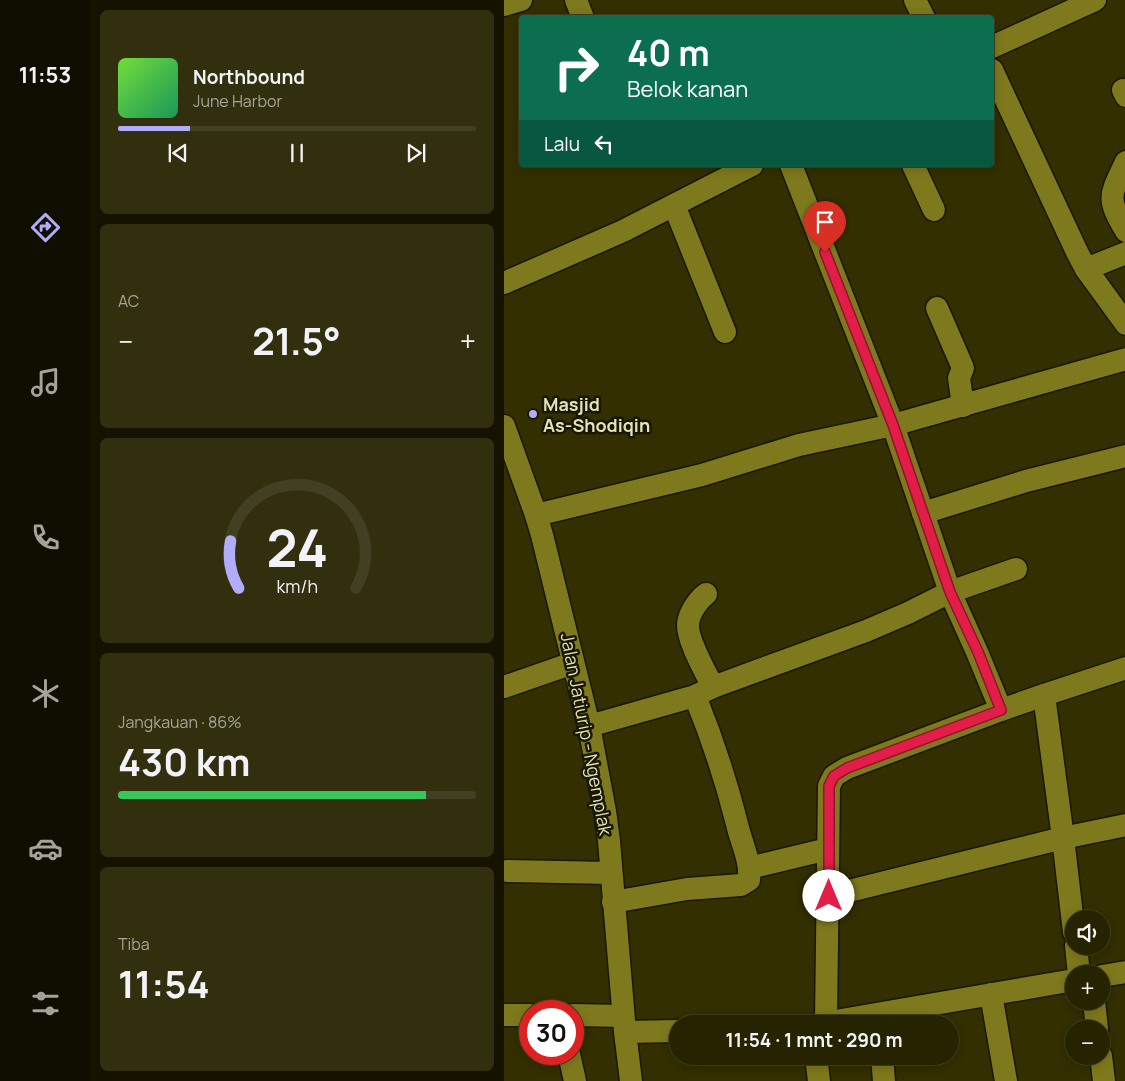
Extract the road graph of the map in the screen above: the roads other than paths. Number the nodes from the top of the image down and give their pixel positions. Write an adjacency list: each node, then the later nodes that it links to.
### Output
1 (521, 0): 5 (street)
2 (576, 0): 6 (street)
3 (915, 0): 7 (street)
4 (1095, 0): 8 (street)
5 (504, 5)
6 (582, 15)
7 (922, 15)
8 (994, 46)
9 (994, 74): 18 (street)
10 (1125, 162): 16 (street)
11 (748, 167): 14 (street)
12 (792, 167): 25 (street)
13 (915, 167): 15 (street)
14 (674, 205): 19 (street); 22 (street)
15 (934, 210)
16 (1125, 231)
17 (1125, 253): 18 (street)
18 (1086, 269): 21 (street)
19 (504, 283)
20 (937, 308): 24 (street)
21 (1125, 324)
22 (725, 332)
23 (1125, 358): 24 (street)
24 (963, 406): 25 (street)
25 (893, 425): 28 (street); 29 (street)
26 (504, 426): 29 (street, Jalan Jatiurip - Ngemplak)
27 (1125, 456): 28 (street)
28 (923, 513): 31 (street)
29 (536, 515): 33 (street, Jalan Jatiurip - Ngemplak)
30 (1016, 569): 31 (street)
31 (950, 592): 36 (street); 38 (street)
32 (706, 594): 36 (street)
33 (574, 663): 35 (street); 39 (street, Jalan Jatiurip - Ngemplak)
34 (1125, 668): 37 (street)
35 (504, 687)
36 (704, 692): 39 (street); 43 (street)
37 (1044, 694): 38 (street); 41 (street)
38 (1001, 710): 42 (street)
39 (589, 726): 45 (street, Jalan Jatiurip - Ngemplak)
40 (1125, 826): 41 (street)
41 (1063, 838): 46 (street); 48 (street)
42 (828, 848): 43 (street); 46 (street)
43 (749, 868): 47 (street)
44 (507, 871): 45 (street)
45 (611, 873): 47 (street, Jalan Jatiurip - Ngemplak)
46 (829, 896): 55 (street)
47 (613, 902): 58 (street, Jalan Jatiurip - Ngemplak)
48 (1071, 910)
49 (1125, 972): 50 (street)
50 (1110, 975)
51 (1065, 982): 52 (street)
52 (991, 994): 56 (street); 68 (street)
53 (504, 1015): 54 (street)
54 (519, 1015)
55 (822, 1015)
56 (896, 1015)
57 (584, 1017): 58 (street)
58 (624, 1024): 59 (street); 65 (street, Jalan Jatiurip - Ngemplak)
59 (669, 1030)
60 (571, 1065): 64 (street)
61 (817, 1065): 66 (street)
62 (883, 1065): 67 (street)
63 (1102, 1065): 69 (street)
64 (575, 1081)
65 (631, 1081)
66 (819, 1081)
67 (884, 1081)
68 (1006, 1081)
69 (1104, 1081)

